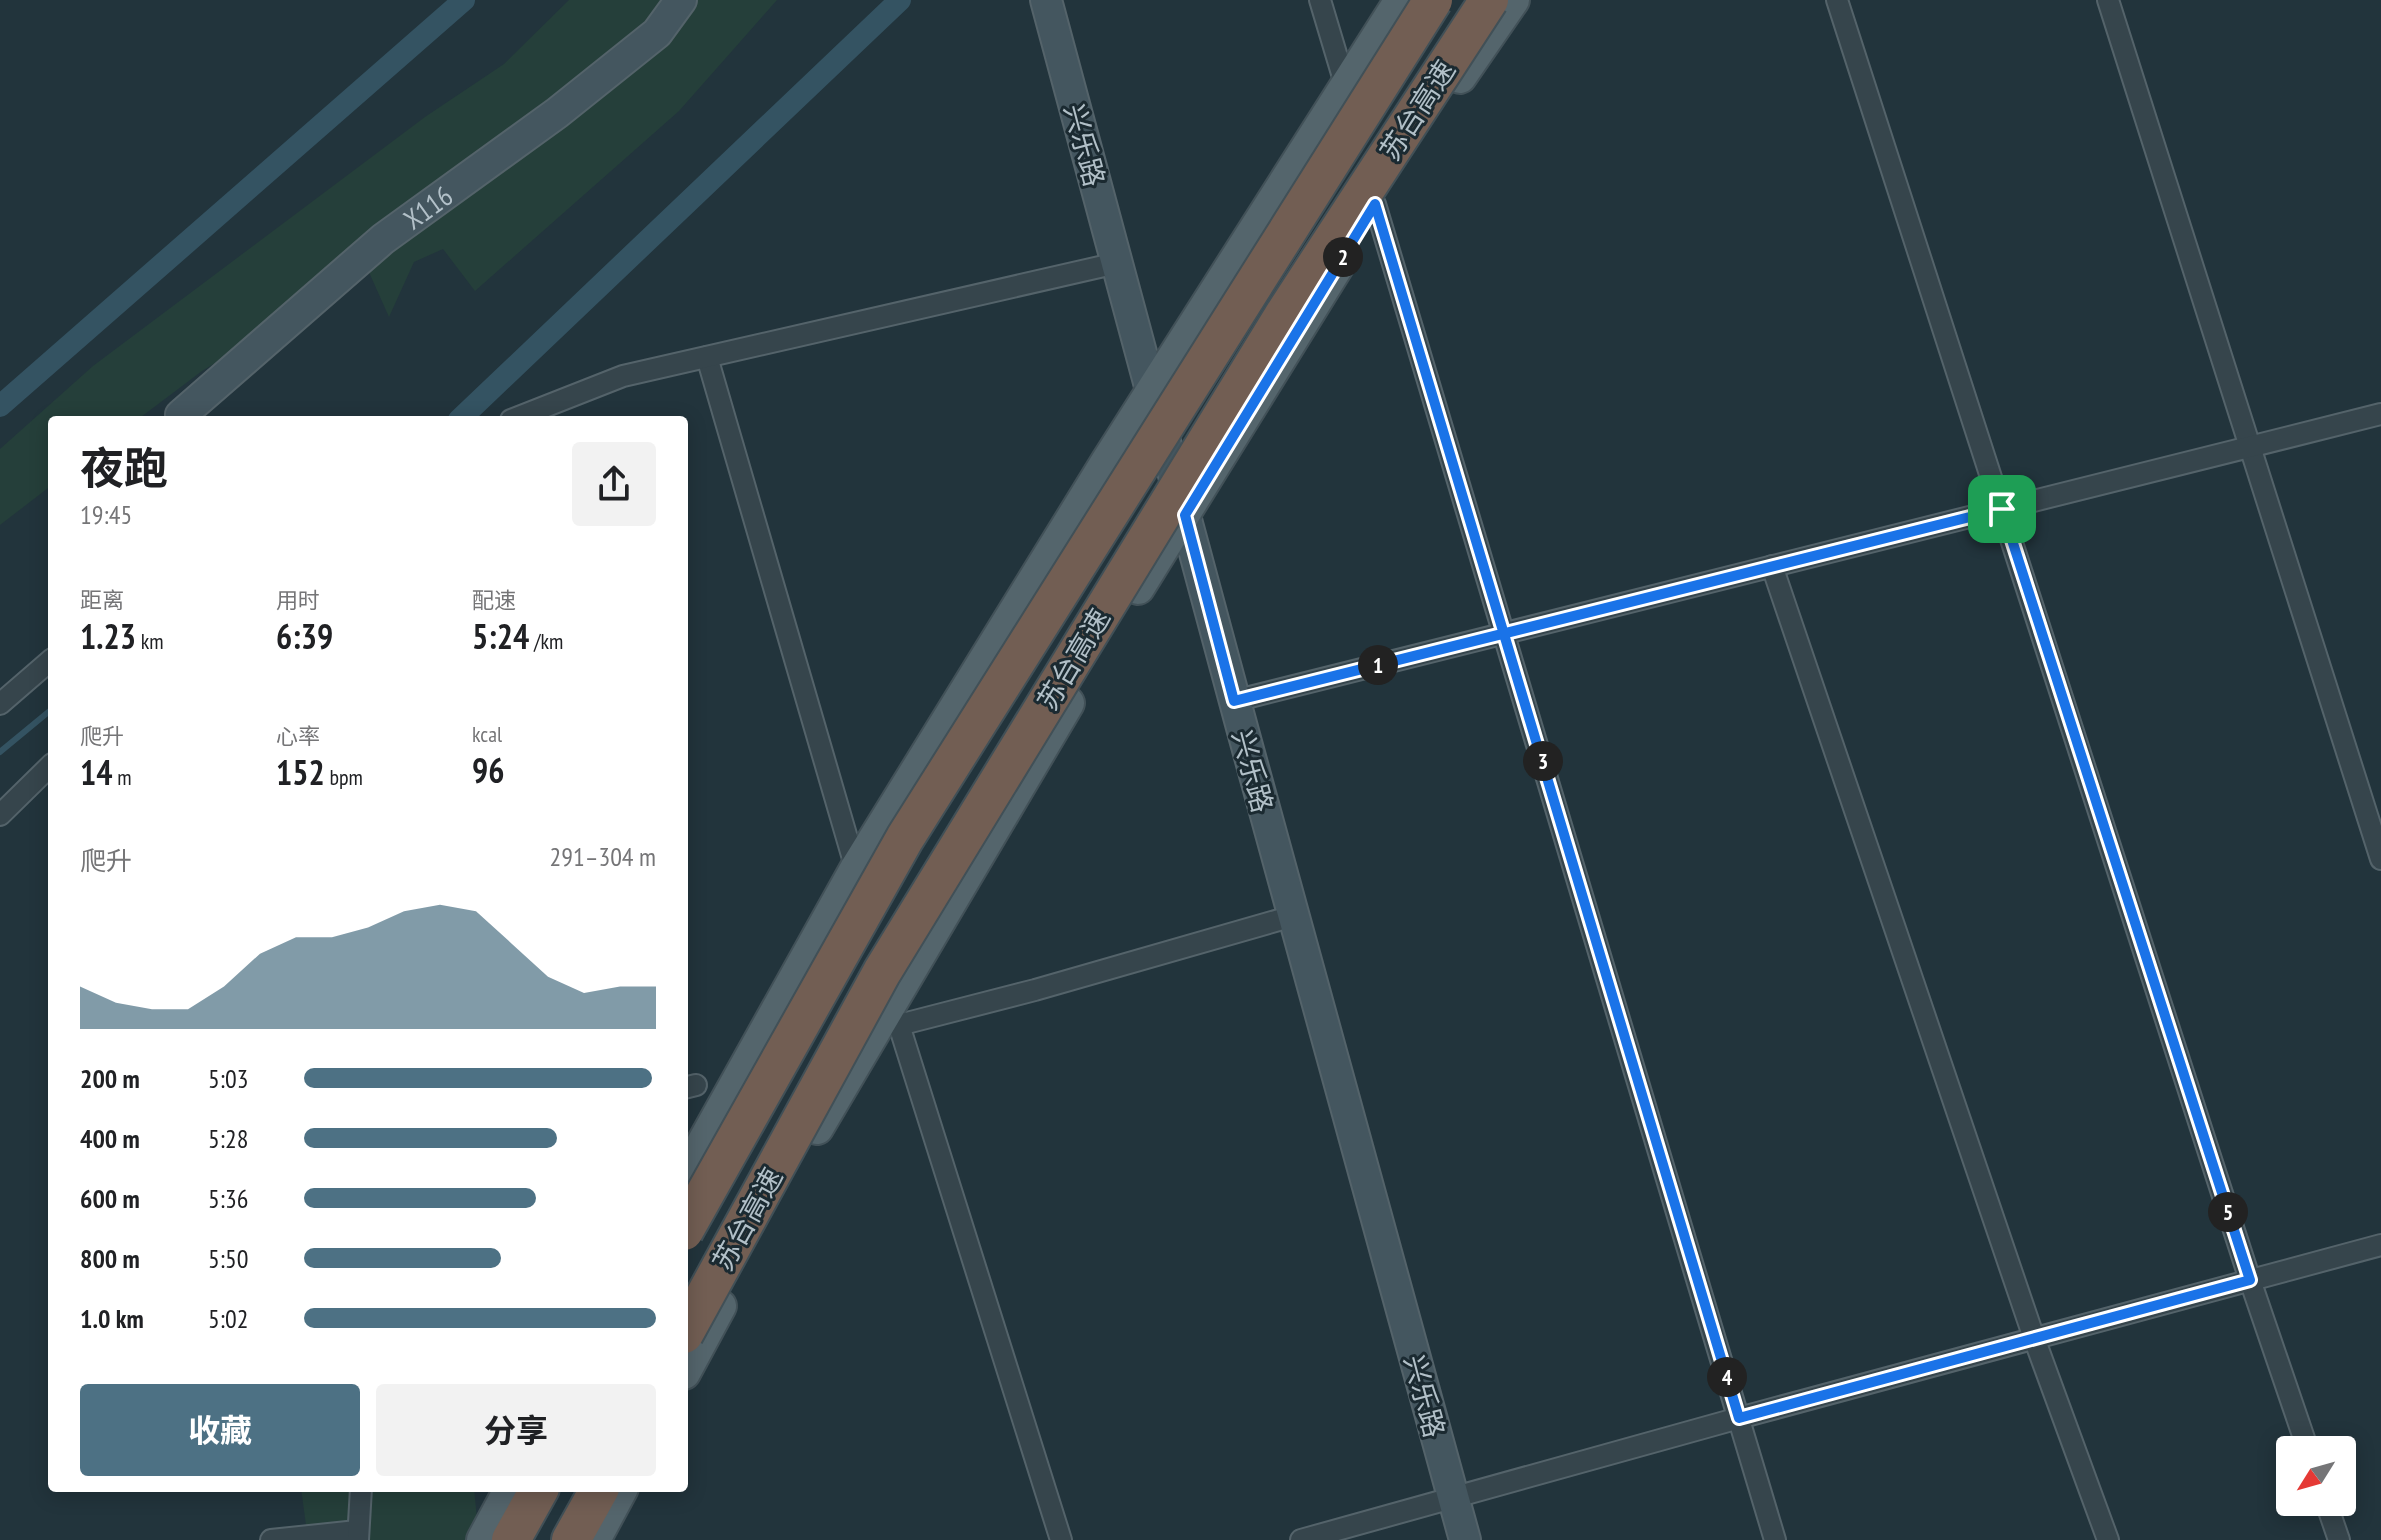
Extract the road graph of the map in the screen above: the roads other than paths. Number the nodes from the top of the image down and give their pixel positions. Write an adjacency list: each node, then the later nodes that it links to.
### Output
1 (681, 0): 16 (main road, X116)
2 (1046, 0): 12 (main road, 兴乐路)
3 (1320, 0): 10 (street)
4 (1401, 0): 10 (main road)
5 (1433, 0): 32 (highway, 苏台高速, bridge)
6 (1489, 0): 35 (highway, 苏台高速, bridge)
7 (1513, 0): 11 (main road)
8 (1837, 0): 19 (street)
9 (2108, 0): 18 (street)
10 (1346, 87): 14 (main road)
11 (1375, 204): 20 (main road); 22 (street)
12 (1117, 263): 13 (street); 14 (main road, 兴乐路)
13 (707, 357): 17 (street); 29 (street)
14 (1152, 392): 20 (main road, 兴乐路); 29 (main road)
15 (2381, 414): 18 (street)
16 (181, 416)
17 (521, 416)
18 (2251, 446): 19 (street); 28 (street)
19 (2002, 509): 21 (street); 34 (street)
20 (1185, 515): 24 (main road, 兴乐路); 37 (main road)
21 (1772, 566): 22 (street); 36 (street)
22 (1505, 633): 24 (street); 38 (street)
23 (48, 662): 25 (street)
24 (1234, 701): 30 (main road, 兴乐路)
25 (0, 704)
26 (48, 768): 27 (street)
27 (0, 815)
28 (2381, 859)
29 (856, 869): 31 (main road)
30 (1293, 916): 45 (main road, 兴乐路); 53 (street)
31 (688, 1170)
32 (688, 1224)
33 (2381, 1245): 34 (street)
34 (2250, 1280): 36 (street); 39 (street)
35 (688, 1327)
36 (2034, 1338): 38 (street); 57 (street)
37 (688, 1366)
38 (1739, 1418): 45 (street); 56 (street)
39 (2303, 1436)
40 (361, 1492): 47 (street)
41 (509, 1492): 49 (main road)
42 (538, 1492): 50 (highway)
43 (598, 1492): 51 (highway)
44 (620, 1492): 52 (main road)
45 (1453, 1499): 54 (street); 55 (main road, 兴乐路)
46 (2331, 1516): 58 (street)
47 (358, 1536): 48 (street)
48 (271, 1540)
49 (483, 1540)
50 (511, 1540)
51 (571, 1540)
52 (594, 1540)
53 (1061, 1540)
54 (1301, 1540)
55 (1465, 1540)
56 (1775, 1540)
57 (2108, 1540)
58 (2339, 1540)

